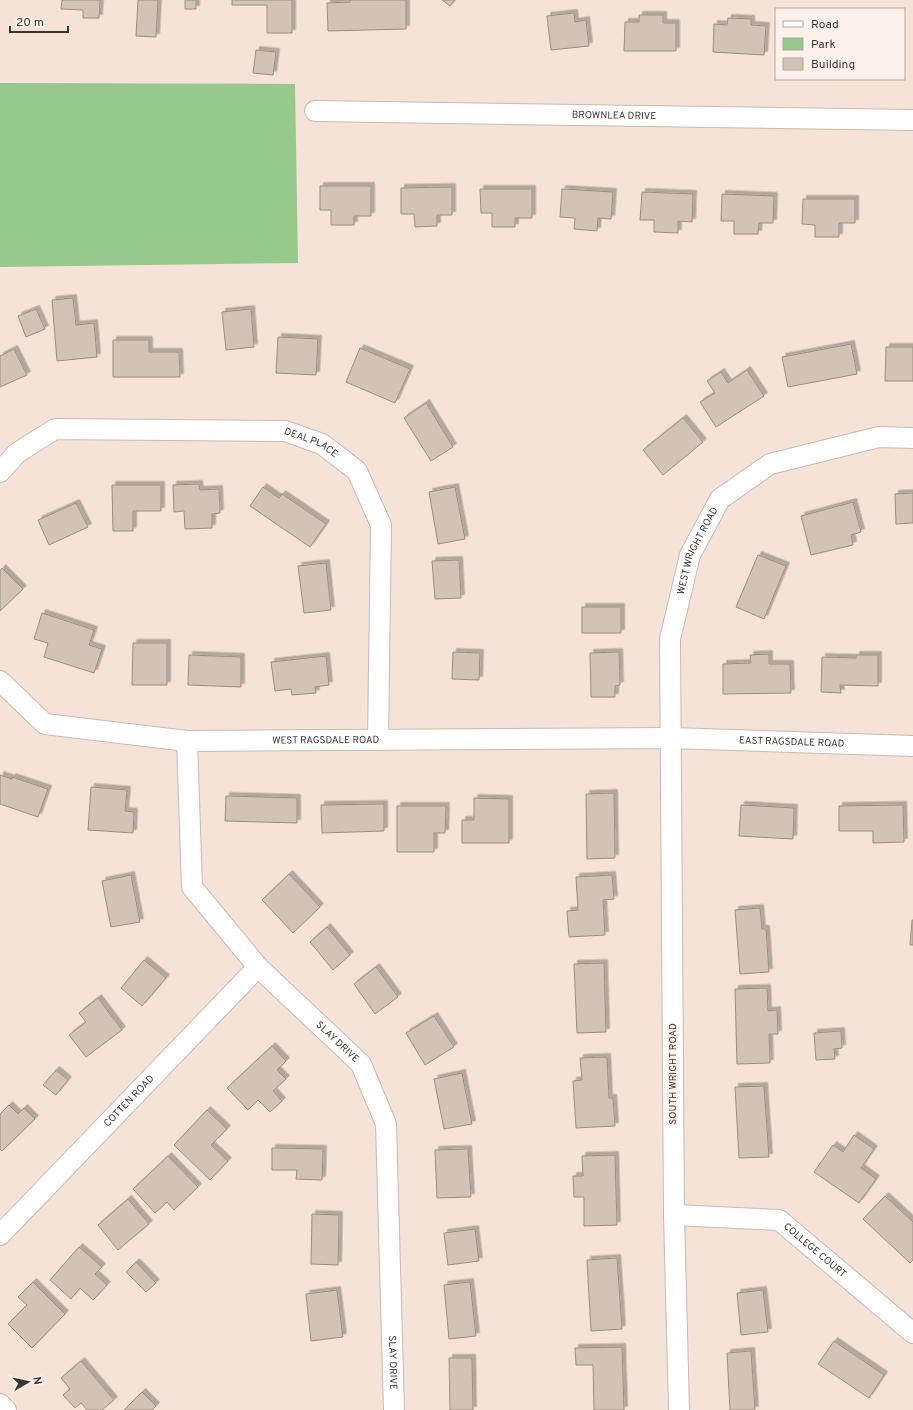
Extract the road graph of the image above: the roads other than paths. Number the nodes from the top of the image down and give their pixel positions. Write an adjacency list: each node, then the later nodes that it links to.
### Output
1 (315, 110): 2 (street, BROWNLEA DRIVE)
2 (913, 120)
3 (913, 438): 6 (street, WEST WRIGHT ROAD)
4 (0, 472): 7 (street, DEAL PLACE)
5 (0, 681): 8 (street, WEST RAGSDALE ROAD)
6 (671, 738): 7 (street, WEST RAGSDALE ROAD); 9 (street, EAST RAGSDALE ROAD); 11 (street, SOUTH WRIGHT ROAD)
7 (378, 740): 8 (street, WEST RAGSDALE ROAD)
8 (187, 741): 10 (street, SLAY DRIVE)
9 (913, 746)
10 (258, 967): 12 (street, COTTEN ROAD); 16 (street, SLAY DRIVE)
11 (674, 1215): 13 (street, COLLEGE COURT); 17 (street, SOUTH WRIGHT ROAD)
12 (0, 1235)
13 (913, 1333)
14 (0, 1404): 15 (street)
15 (6, 1410)
16 (394, 1410)
17 (679, 1410)

